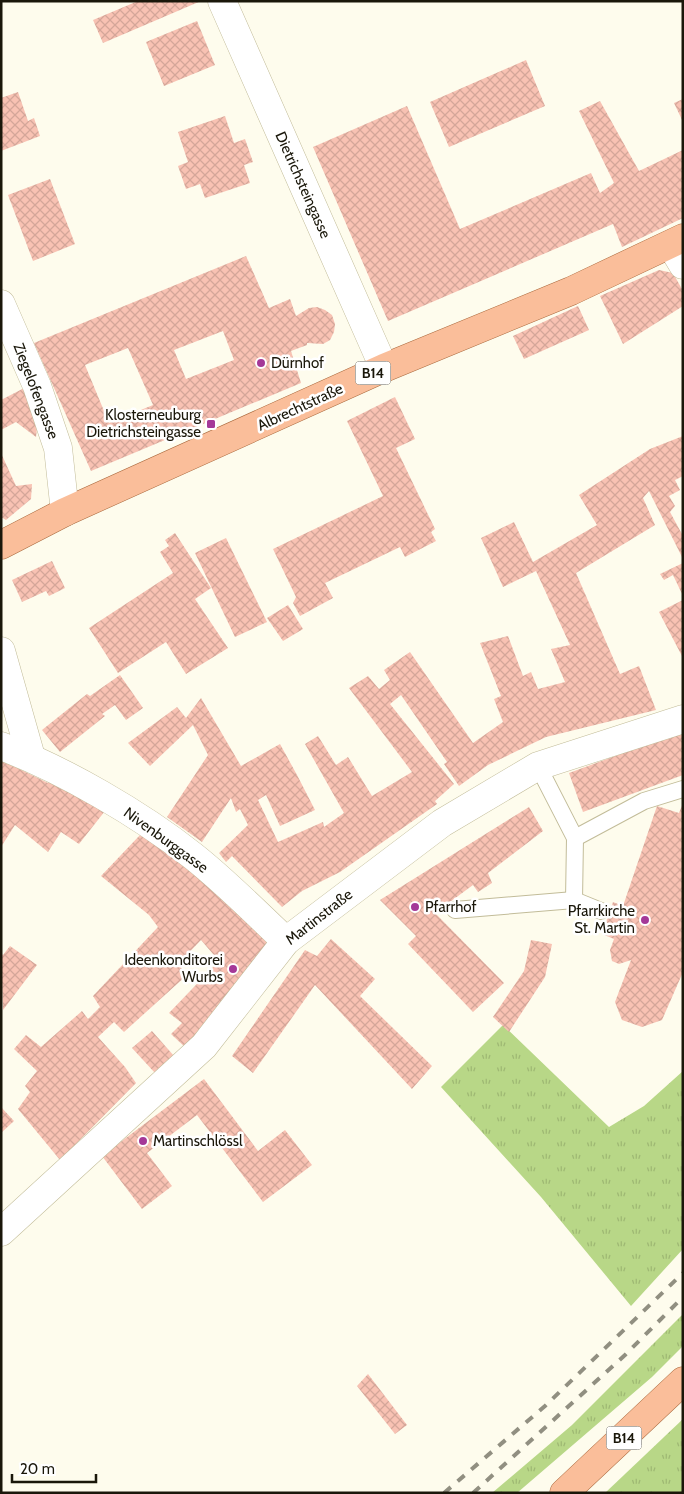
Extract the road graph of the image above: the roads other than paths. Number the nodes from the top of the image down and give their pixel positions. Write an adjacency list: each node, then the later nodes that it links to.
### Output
1 (222, 1): 4 (street, Dietrichsteingasse)
2 (679, 249): 4 (main road, Albrechtstraße / B14)
3 (1, 304): 5 (street, Ziegelofengasse)
4 (384, 368): 5 (main road, Albrechtstraße / B14)
5 (65, 512): 6 (main road, Albrechtstraße / B14)
6 (1, 545)
7 (1, 651): 10 (street)
8 (683, 718): 11 (street, Martinstraße)
9 (1, 746): 10 (street, Nivenburggasse)
10 (31, 757): 17 (street, Nivenburggasse)
11 (538, 766): 13 (lane); 17 (street, Martinstraße)
12 (683, 789): 13 (lane)
13 (575, 838): 14 (lane)
14 (574, 900): 15 (lane); 16 (lane)
15 (455, 910)
16 (601, 911)
17 (286, 941): 18 (street, Martinstraße)
18 (1, 1232)
19 (683, 1381): 20 (main road, B14)
20 (564, 1493)

